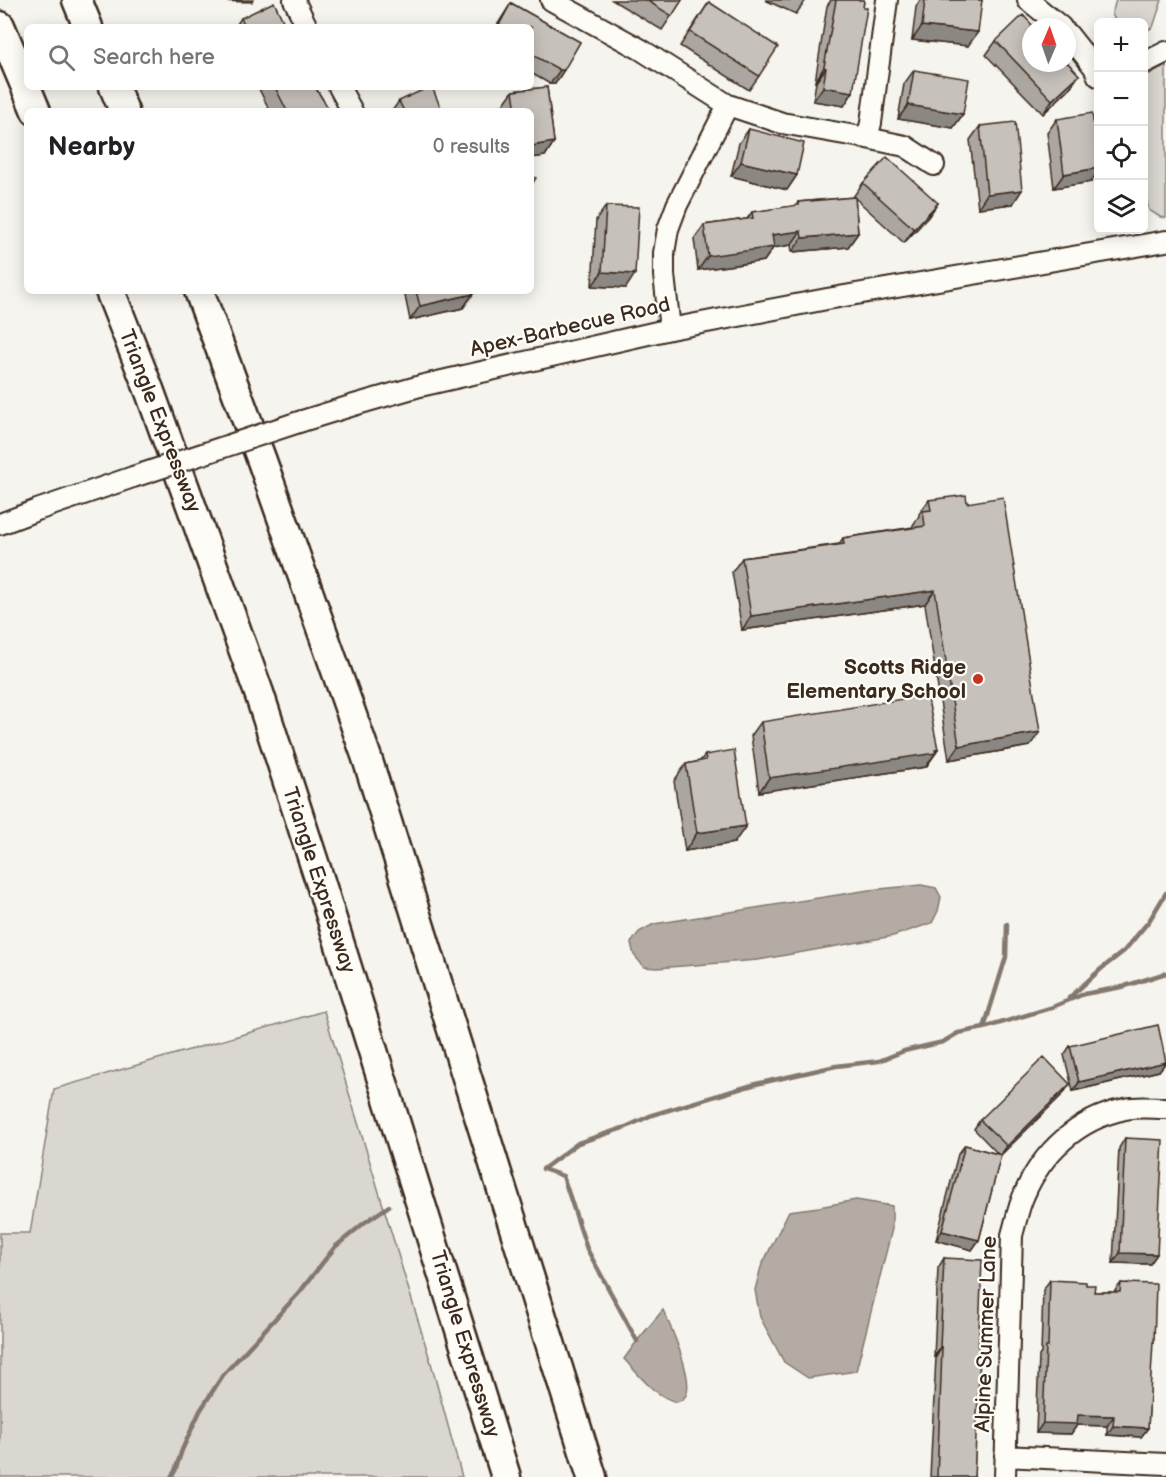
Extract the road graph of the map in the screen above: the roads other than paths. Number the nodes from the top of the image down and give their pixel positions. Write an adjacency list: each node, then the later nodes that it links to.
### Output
1 (77, 0): 7 (highway)
2 (294, 0): 8 (street)
3 (551, 0): 18 (street)
4 (887, 0): 22 (street)
5 (1028, 0): 6 (street)
6 (1050, 18)
7 (87, 24)
8 (306, 24)
9 (0, 26): 14 (highway)
10 (1076, 44): 13 (street)
11 (1166, 52): 12 (street)
12 (1148, 61)
13 (1096, 72)
14 (24, 83)
15 (27, 90): 19 (highway)
16 (115, 90): 20 (highway)
17 (341, 90): 21 (street)
18 (728, 105): 22 (street); 28 (street)
19 (35, 108)
20 (123, 108)
21 (350, 108)
22 (867, 138): 23 (street)
23 (934, 165)
24 (1135, 238): 25 (street, Apex-Barbecue Road); 28 (street, Apex-Barbecue Road)
25 (1166, 241)
26 (111, 294): 33 (highway, Triangle Expressway)
27 (200, 294): 34 (highway)
28 (670, 329): 29 (street, Apex-Barbecue Road, bridge)
29 (0, 524)
30 (1166, 1108): 31 (street, Alpine Summer Lane)
31 (1005, 1456): 32 (street); 35 (street, Alpine Summer Lane)
32 (1166, 1464)
33 (506, 1477)
34 (592, 1477)
35 (1005, 1477)

